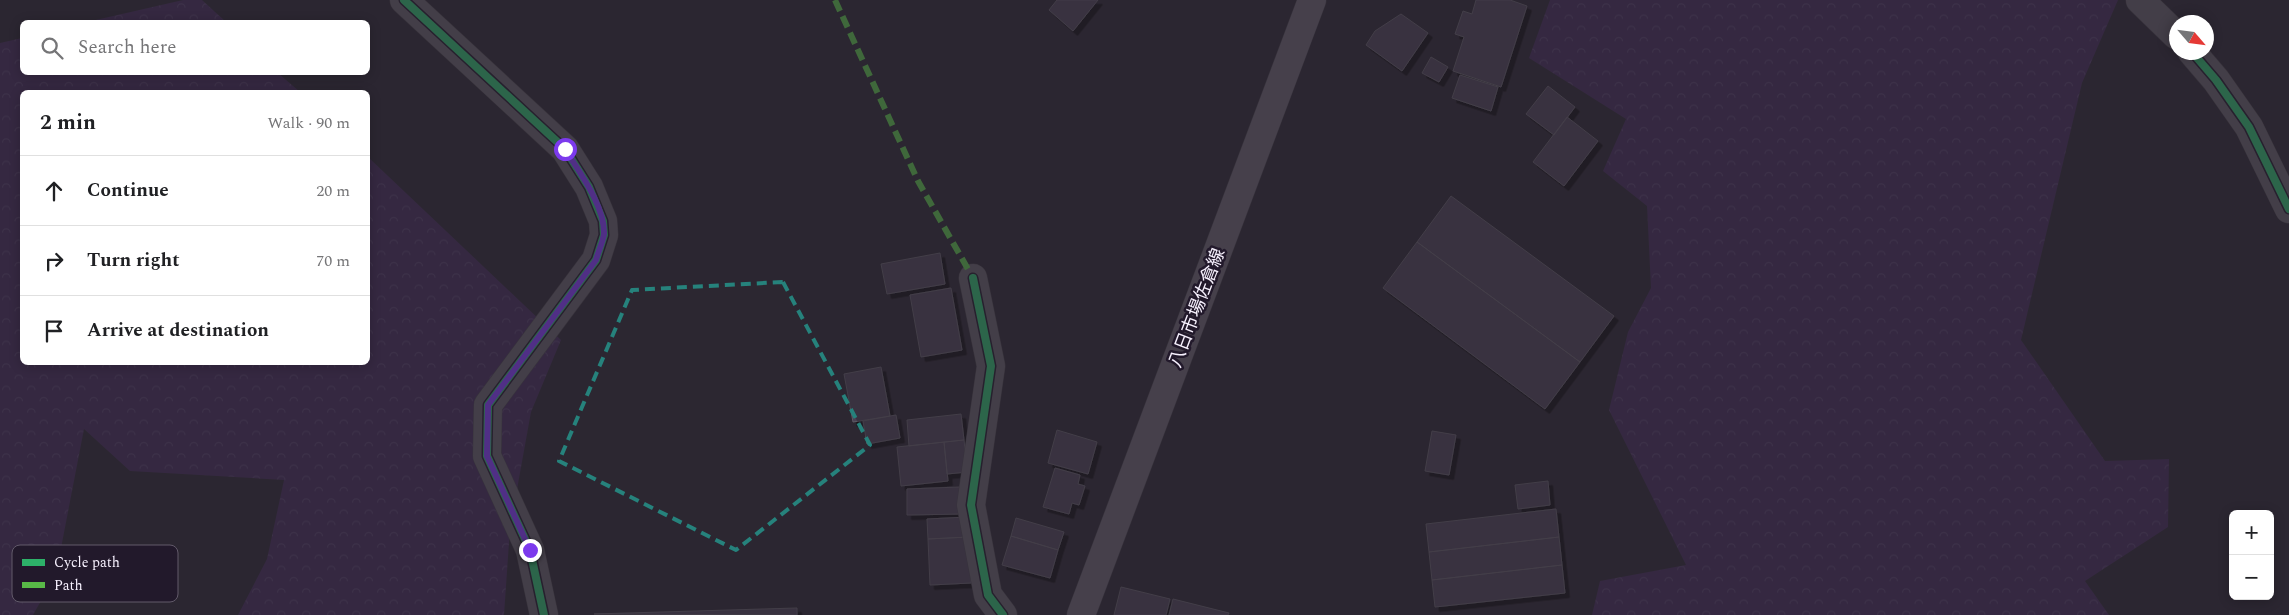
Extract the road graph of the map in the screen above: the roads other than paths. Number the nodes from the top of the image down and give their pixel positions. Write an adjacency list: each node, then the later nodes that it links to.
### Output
1 (404, 0): 8 (street)
2 (1312, 0): 10 (main road, 八日市場佐倉線)
3 (2140, 0): 4 (street)
4 (2169, 28)
5 (2199, 60): 6 (street)
6 (2289, 209)
7 (973, 278): 9 (street)
8 (544, 615)
9 (1003, 615)
10 (1081, 615)

